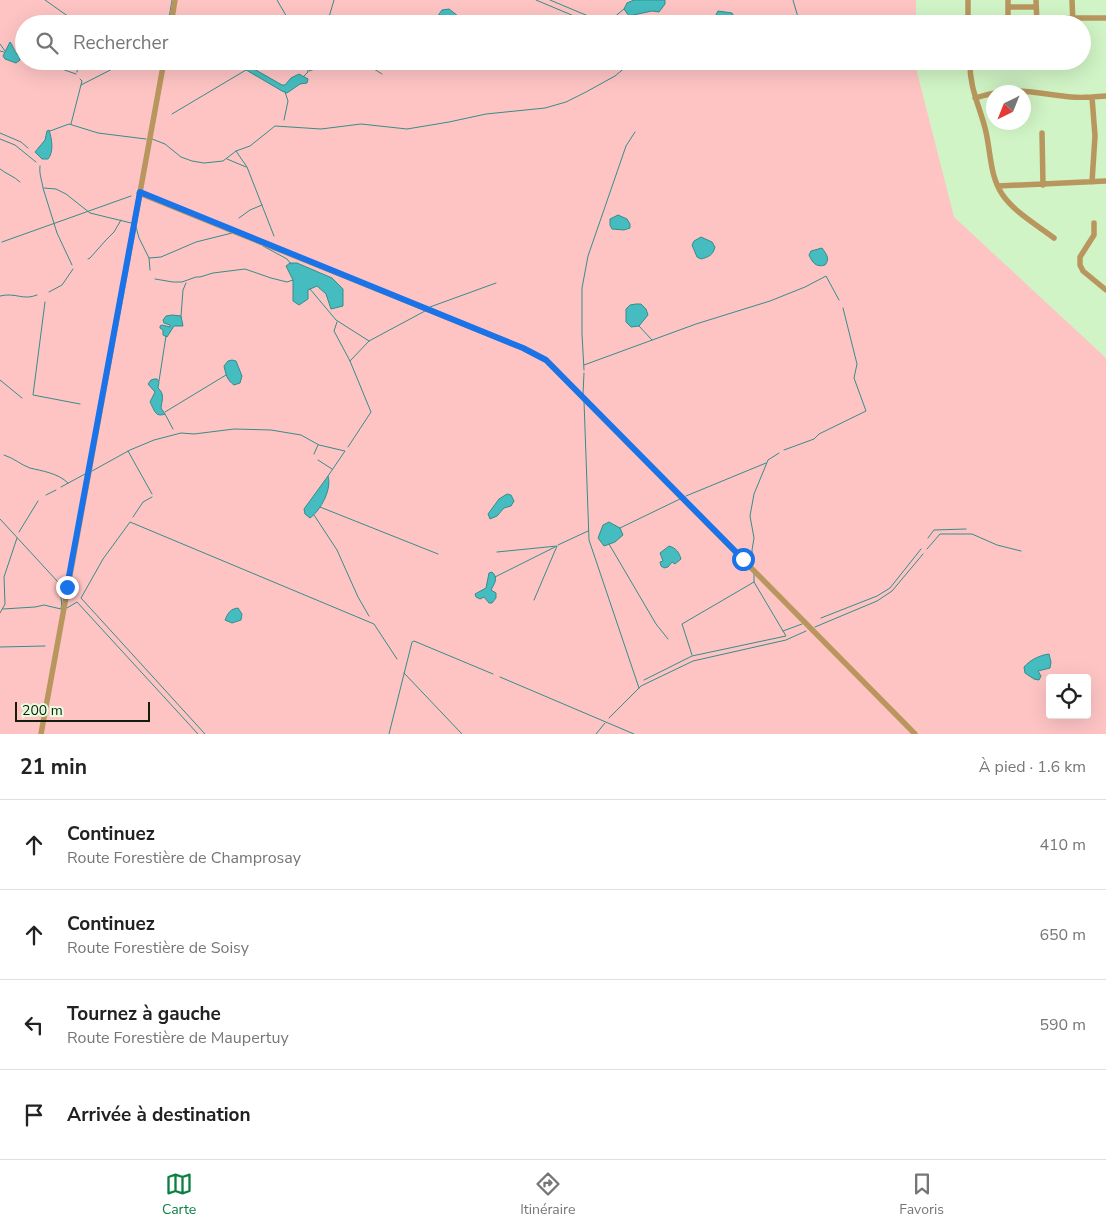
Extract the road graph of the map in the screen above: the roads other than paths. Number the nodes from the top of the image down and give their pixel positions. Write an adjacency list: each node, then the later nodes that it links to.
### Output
1 (175, 0): 8 (street)
2 (968, 0): 9 (street)
3 (1008, 0): 6 (street)
4 (1036, 0): 7 (street)
5 (1072, 0): 12 (street)
6 (1008, 7): 7 (street); 10 (street)
7 (1036, 7): 11 (street)
8 (172, 15)
9 (968, 15)
10 (1008, 15)
11 (1037, 15)
12 (1073, 15)
13 (1106, 18): 14 (street)
14 (1091, 19)
15 (162, 70): 25 (street)
16 (970, 70): 19 (street)
17 (1106, 96): 18 (street)
18 (1092, 97): 19 (street); 22 (street)
19 (975, 98): 24 (street)
20 (1042, 133): 23 (street)
21 (1106, 181): 22 (street)
22 (1092, 182): 23 (street)
23 (1043, 185): 24 (street)
24 (998, 186): 27 (street)
25 (140, 192): 29 (street); 30 (street)
26 (1094, 223): 28 (street)
27 (1054, 238)
28 (1106, 290)
29 (41, 734)
30 (915, 734)

